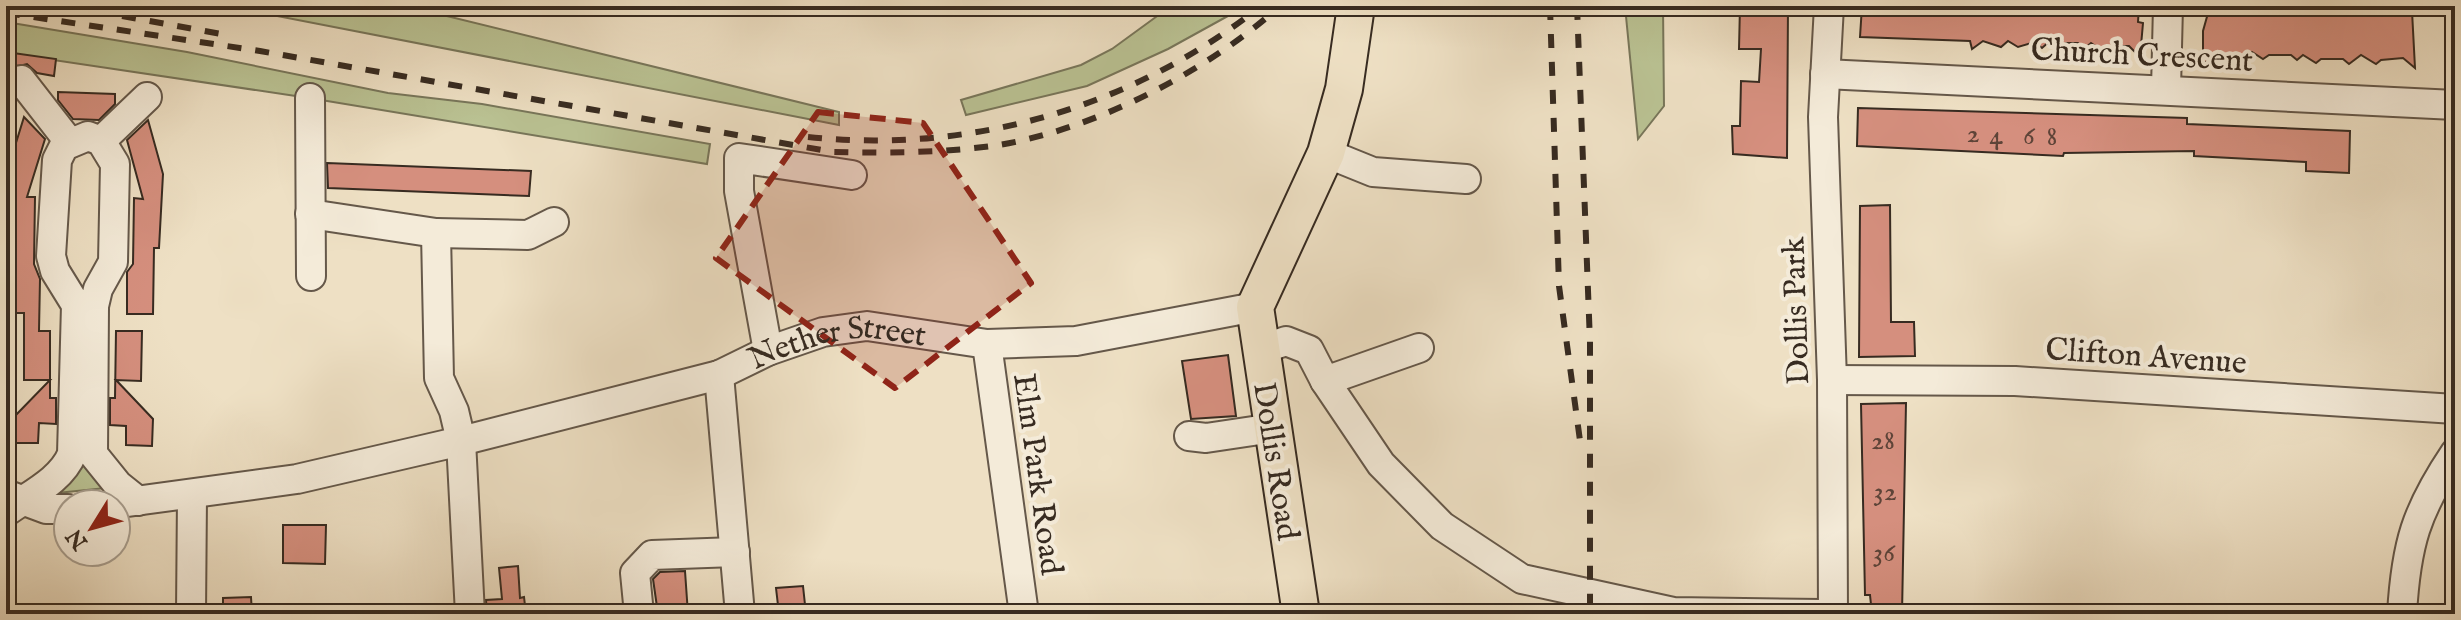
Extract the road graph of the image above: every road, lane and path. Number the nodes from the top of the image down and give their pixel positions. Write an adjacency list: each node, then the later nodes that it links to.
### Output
1 (1356, 6): 12 (main road)
2 (1829, 6): 4 (street, Dollis Park)
3 (2168, 6): 6 (street)
4 (1825, 74): 6 (street, Church Crescent); 25 (street, Dollis Park)
5 (21, 80): 11 (street)
6 (2166, 89): 9 (street, Church Crescent)
7 (147, 97): 10 (street)
8 (310, 98): 15 (street)
9 (2455, 105)
10 (101, 141): 11 (street); 32 (street)
11 (70, 143): 35 (street)
12 (1326, 153): 14 (street); 19 (main road)
13 (852, 175): 23 (street)
14 (1466, 179)
15 (310, 214): 17 (street); 18 (street)
16 (554, 222): 17 (street)
17 (436, 233): 30 (street)
18 (311, 276)
19 (1255, 307): 20 (street, Nether Street); 22 (main road, Dollis Road)
20 (987, 344): 23 (street, Nether Street); 42 (street, Elm Park Road)
21 (1419, 348): 26 (street)
22 (1260, 350): 26 (street); 28 (main road, Dollis Road)
23 (768, 351): 24 (street, Nether Street)
24 (719, 375): 30 (street, Nether Street); 37 (street)
25 (1832, 380): 27 (street, Clifton Avenue); 45 (street, Dollis Park)
26 (1325, 381): 44 (street)
27 (2455, 409)
28 (1273, 428): 29 (street); 43 (main road, Dollis Road)
29 (1189, 436)
30 (461, 441): 33 (street, Nether Street); 39 (street)
31 (2455, 453): 46 (street)
32 (119, 488)
33 (192, 496): 34 (street, Nether Street); 38 (street)
34 (132, 501)
35 (11, 502): 36 (street)
36 (52, 509)
37 (735, 552): 40 (street); 41 (street)
38 (191, 614)
39 (470, 614)
40 (639, 614)
41 (740, 614)
42 (1024, 614)
43 (1301, 614)
44 (1822, 614)
45 (1833, 614)
46 (2402, 614)

